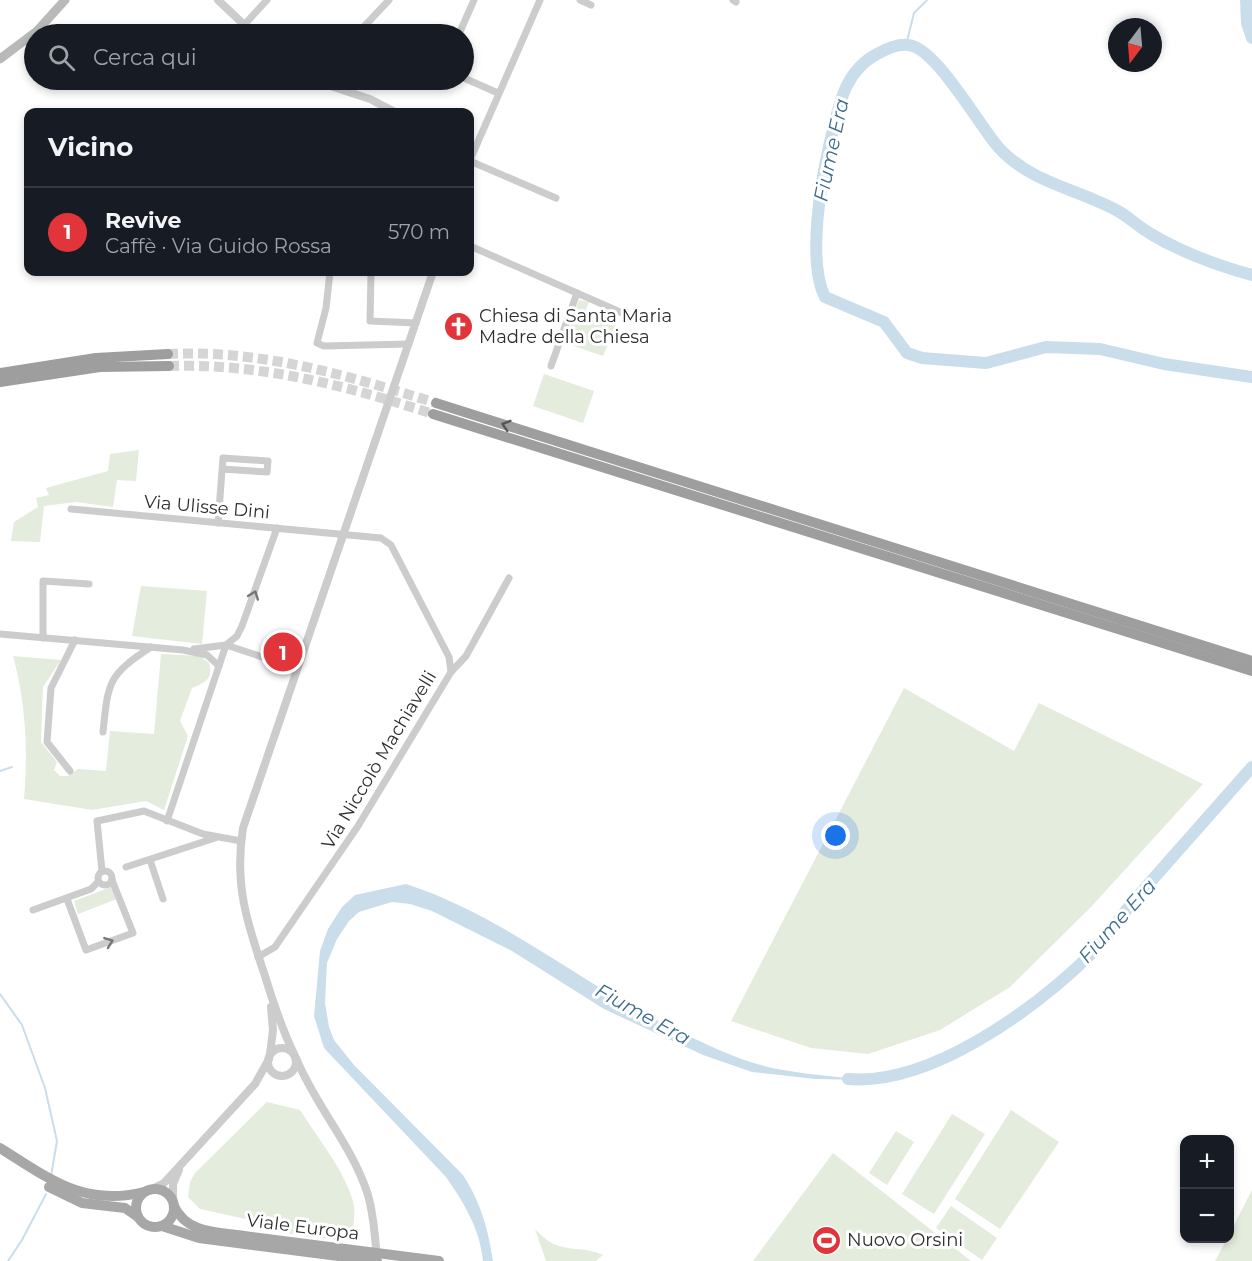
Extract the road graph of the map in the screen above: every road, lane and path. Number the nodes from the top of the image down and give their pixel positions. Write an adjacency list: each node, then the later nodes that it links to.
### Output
1 (65, 0): 9 (main road)
2 (218, 0): 10 (street)
3 (267, 0): 11 (street)
4 (389, 0): 12 (street)
5 (474, 0): 13 (street)
6 (540, 0): 18 (street)
7 (580, 0): 8 (street)
8 (591, 5)
9 (43, 24)
10 (243, 24)
11 (245, 24)
12 (366, 24)
13 (463, 24)
14 (24, 41): 15 (main road)
15 (0, 59)
16 (474, 82): 18 (street)
17 (343, 90): 19 (street)
18 (498, 93): 20 (street)
19 (387, 108)
20 (474, 150)
21 (474, 162): 22 (street)
22 (556, 198)
23 (474, 248): 27 (street)
24 (330, 276): 30 (street)
25 (371, 276): 29 (street)
26 (432, 276): 29 (street)
27 (577, 293): 28 (street); 31 (street)
28 (627, 315)
29 (416, 323): 30 (street)
30 (408, 344): 40 (street)
31 (551, 366)
32 (0, 373): 33 (highway)
33 (0, 382)
34 (436, 403): 46 (highway, one-way to 34)
35 (433, 414): 46 (highway)
36 (222, 469): 36 (street); 38 (street)
37 (70, 509): 38 (street, Via Ulisse Dini)
38 (218, 523): 39 (street, Via Ulisse Dini)
39 (277, 528): 40 (street, Via Ulisse Dini); 47 (street, one-way to 39)
40 (341, 534): 52 (street); 54 (street, Via Niccolò Machiavelli)
41 (509, 578): 54 (street)
42 (89, 584): 44 (street)
43 (0, 634): 44 (street)
44 (43, 638): 45 (street)
45 (75, 640): 48 (street); 56 (street)
46 (1181, 643): 50 (highway); 53 (highway)
47 (226, 645): 49 (street); 51 (street); 52 (street)
48 (152, 647): 49 (street); 55 (street)
49 (183, 650): 51 (street)
50 (1252, 661)
51 (219, 666): 57 (street)
52 (296, 668): 59 (street)
53 (1252, 671)
54 (451, 672): 68 (street, Via Niccolò Machiavelli)
55 (103, 732)
56 (70, 771)
57 (167, 820): 58 (street); 62 (street)
58 (217, 837): 59 (street); 60 (street)
59 (241, 841): 68 (street)
60 (150, 860): 61 (street); 66 (street)
61 (126, 867)
62 (102, 871): 63 (street); 64 (street)
63 (112, 880): 64 (street); 65 (street, one-way to 63)
64 (98, 882): 65 (street)
65 (67, 898): 67 (street)
66 (163, 899)
67 (33, 910)
68 (258, 957): 69 (street)
69 (270, 991): 70 (street); 71 (street)
70 (295, 1056): 71 (street); 72 (street); 74 (street)
71 (270, 1057): 72 (street); 73 (street)
72 (283, 1076): 73 (street); 74 (street)
73 (255, 1084): 76 (street)
74 (309, 1088): 82 (street)
75 (0, 1150): 77 (main road, Viale Europa); 79 (main road, Viale Europa)
76 (185, 1160): 77 (street); 78 (street)
77 (148, 1191): 78 (main road, Viale Europa); 79 (main road)
78 (174, 1204): 80 (main road); 81 (main road, Viale Europa)
79 (138, 1217): 80 (main road, Viale Europa)
80 (162, 1226): 81 (main road, Viale Europa)
81 (243, 1240): 83 (main road, Viale Europa); 84 (main road, Viale Europa, bridge)
82 (376, 1247)
83 (377, 1261)
84 (439, 1261)

